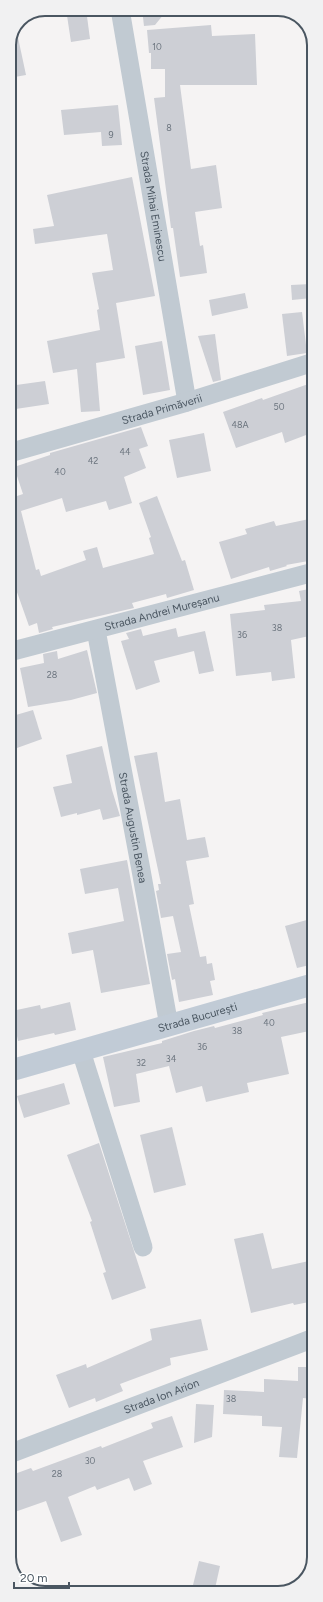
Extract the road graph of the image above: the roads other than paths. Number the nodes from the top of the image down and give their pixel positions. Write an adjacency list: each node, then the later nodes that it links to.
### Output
1 (121, 16): 3 (street, Strada Mihai Eminescu)
2 (307, 364): 3 (street, Strada Primăverii)
3 (187, 402): 4 (street, Strada Primăverii)
4 (16, 451)
5 (307, 574): 6 (street, Strada Andrei Mureșanu)
6 (96, 630): 7 (street, Strada Andrei Mureșanu); 9 (street, Strada Augustin Benea)
7 (16, 650)
8 (307, 986): 9 (main road, Strada București)
9 (169, 1026): 10 (main road, Strada București)
10 (81, 1051): 11 (main road, Strada București); 12 (street)
11 (16, 1069)
12 (143, 1247)
13 (307, 1341): 14 (street, Strada Ion Arion)
14 (16, 1451)

